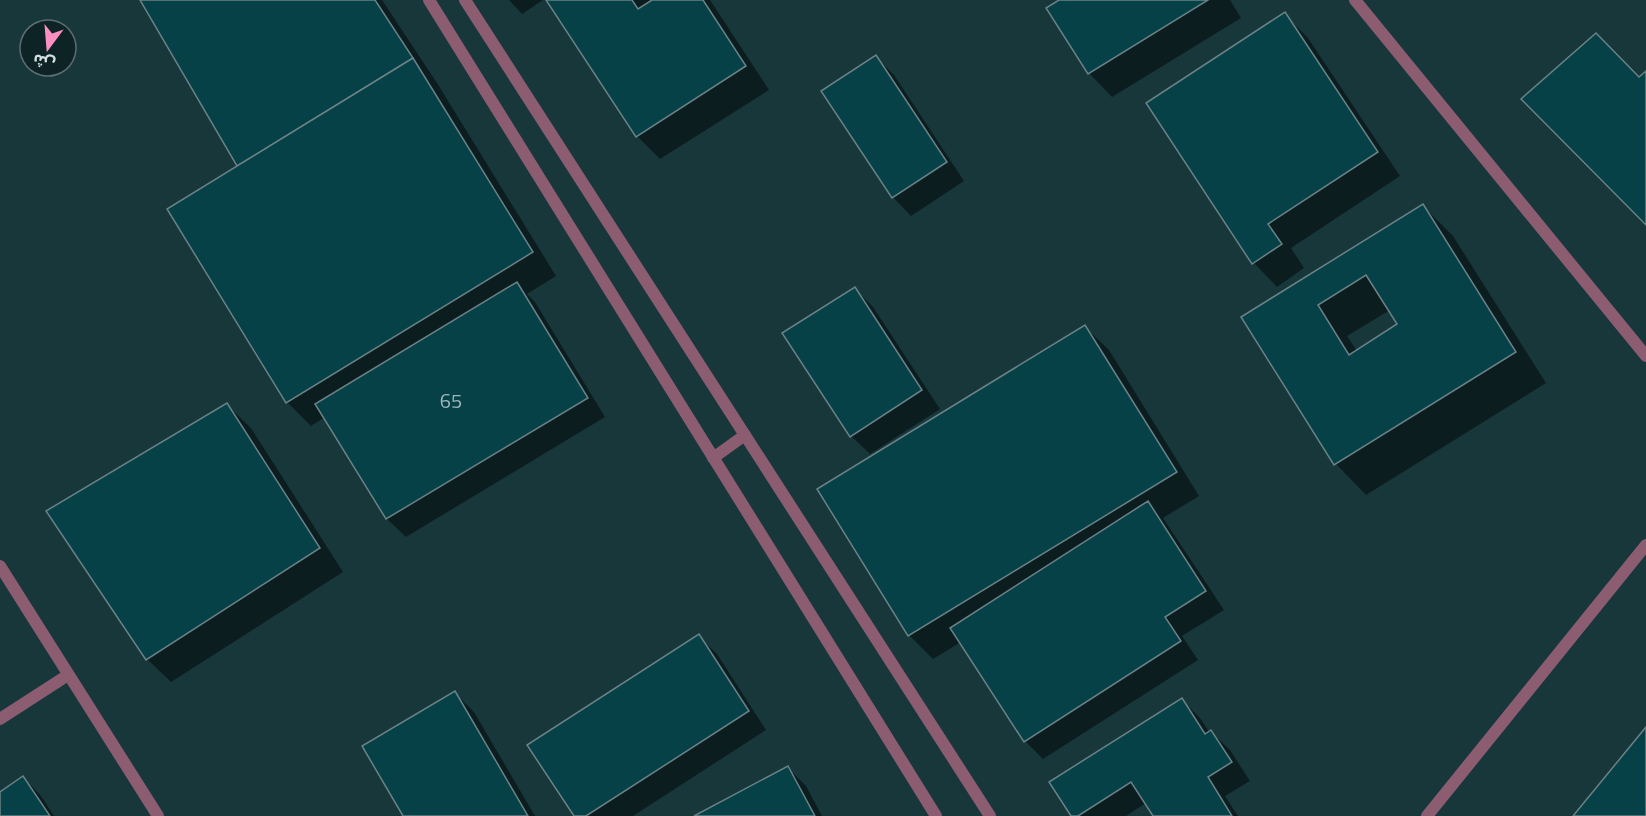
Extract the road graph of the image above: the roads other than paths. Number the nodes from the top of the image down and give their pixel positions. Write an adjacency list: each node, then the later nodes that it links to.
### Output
1 (429, 0): 6 (street)
2 (465, 0): 5 (street)
3 (1355, 0): 4 (street)
4 (1646, 356)
5 (745, 435): 6 (street); 13 (street)
6 (713, 458): 12 (street)
7 (1646, 545): 14 (street)
8 (0, 566): 9 (street)
9 (68, 675): 10 (street); 11 (street)
10 (0, 719)
11 (158, 816)
12 (936, 816)
13 (990, 816)
14 (1427, 816)

